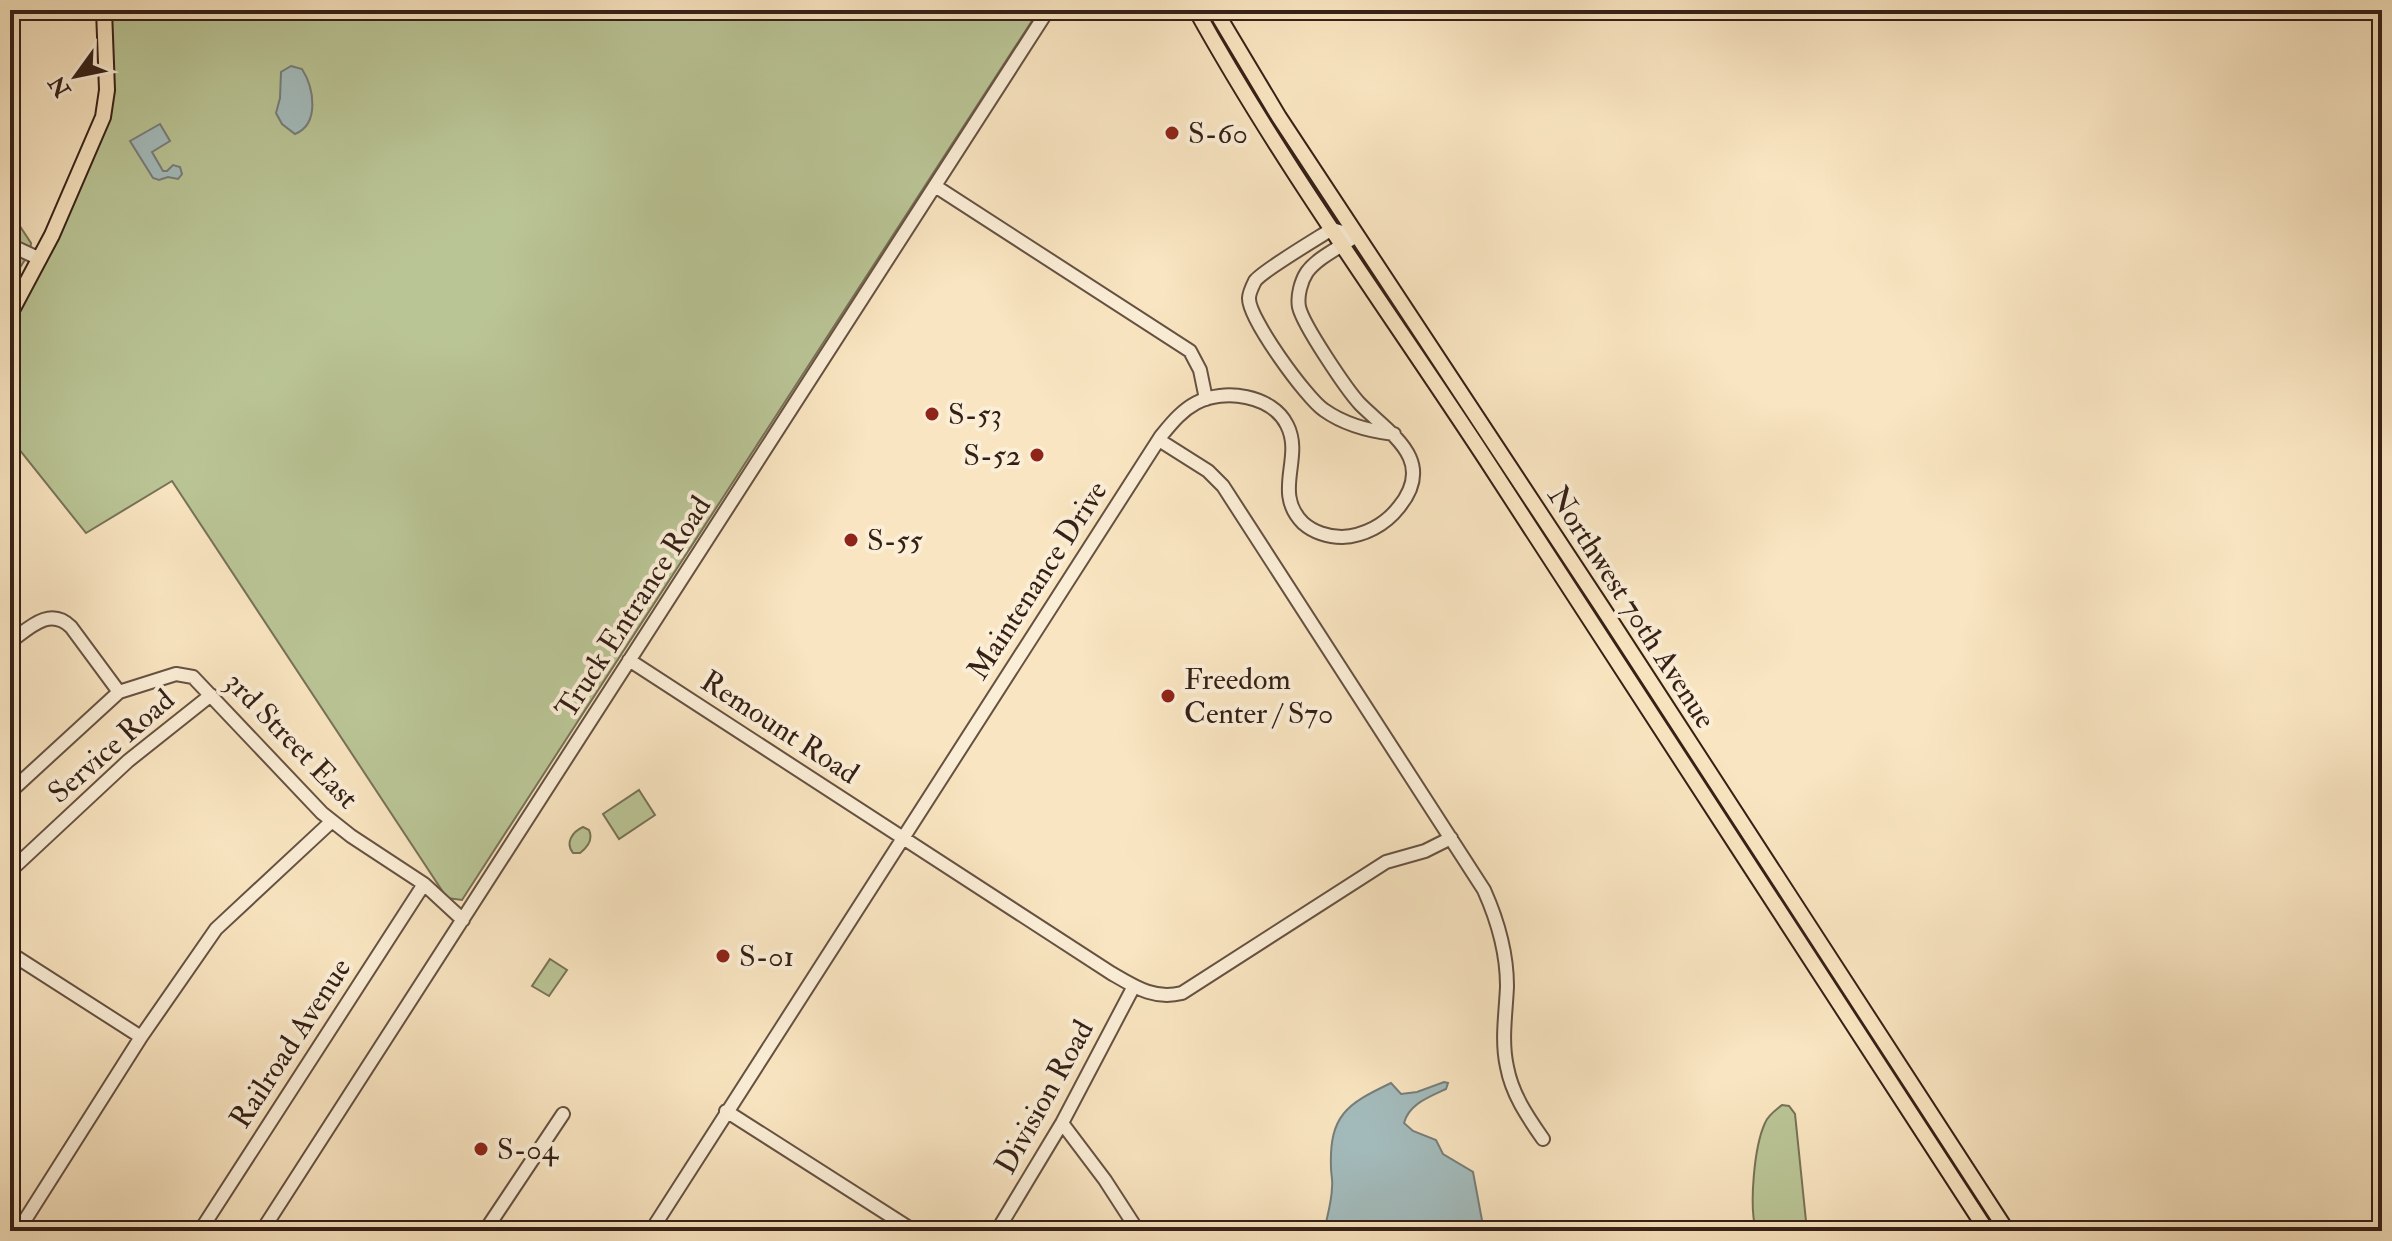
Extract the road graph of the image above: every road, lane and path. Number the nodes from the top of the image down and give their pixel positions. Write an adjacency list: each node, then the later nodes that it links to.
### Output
1 (104, 10): 10 (main road)
2 (1048, 10): 5 (street, Truck Entrance Road)
3 (1196, 10): 6 (main road, Northwest 70th Avenue)
4 (1215, 10): 7 (main road, Northwest 70th Avenue)
5 (935, 186): 12 (street); 16 (street, Truck Entrance Road)
6 (1332, 229): 7 (street); 9 (main road, Northwest 70th Avenue); 13 (street)
7 (1356, 236): 9 (street); 42 (main road, Northwest 70th Avenue)
8 (10, 245): 10 (street)
9 (1343, 245): 13 (street); 41 (main road, Northwest 70th Avenue)
10 (40, 259): 11 (main road)
11 (10, 314)
12 (1206, 399): 13 (street); 14 (street, Maintenance Drive)
13 (1394, 434)
14 (1159, 440): 21 (street, Maintenance Drive); 22 (street)
15 (10, 642): 17 (street)
16 (629, 660): 21 (street, Remount Road); 25 (street, Truck Entrance Road)
17 (119, 692): 18 (street, 3rd Street East); 19 (street)
18 (211, 695): 20 (street, 3rd Street East); 23 (street, Service Road)
19 (10, 792)
20 (332, 821): 24 (street, 3rd Street East); 28 (street)
21 (903, 838): 27 (street, Remount Road); 29 (street, Maintenance Drive)
22 (1451, 838): 27 (street, Remount Road); 32 (street)
23 (10, 871)
24 (424, 884): 25 (street, 3rd Street East); 34 (street, Railroad Avenue)
25 (463, 920): 35 (street, Truck Entrance Road)
26 (10, 953): 28 (street)
27 (1134, 986): 31 (street, Division Road)
28 (141, 1037): 33 (street)
29 (726, 1111): 37 (street, Maintenance Drive); 38 (street)
30 (563, 1114): 36 (street)
31 (1062, 1123): 39 (street, Division Road); 40 (street)
32 (1543, 1139)
33 (18, 1231)
34 (200, 1231)
35 (262, 1231)
36 (485, 1231)
37 (651, 1231)
38 (914, 1231)
39 (997, 1231)
40 (1138, 1231)
41 (1987, 1231)
42 (2007, 1231)

